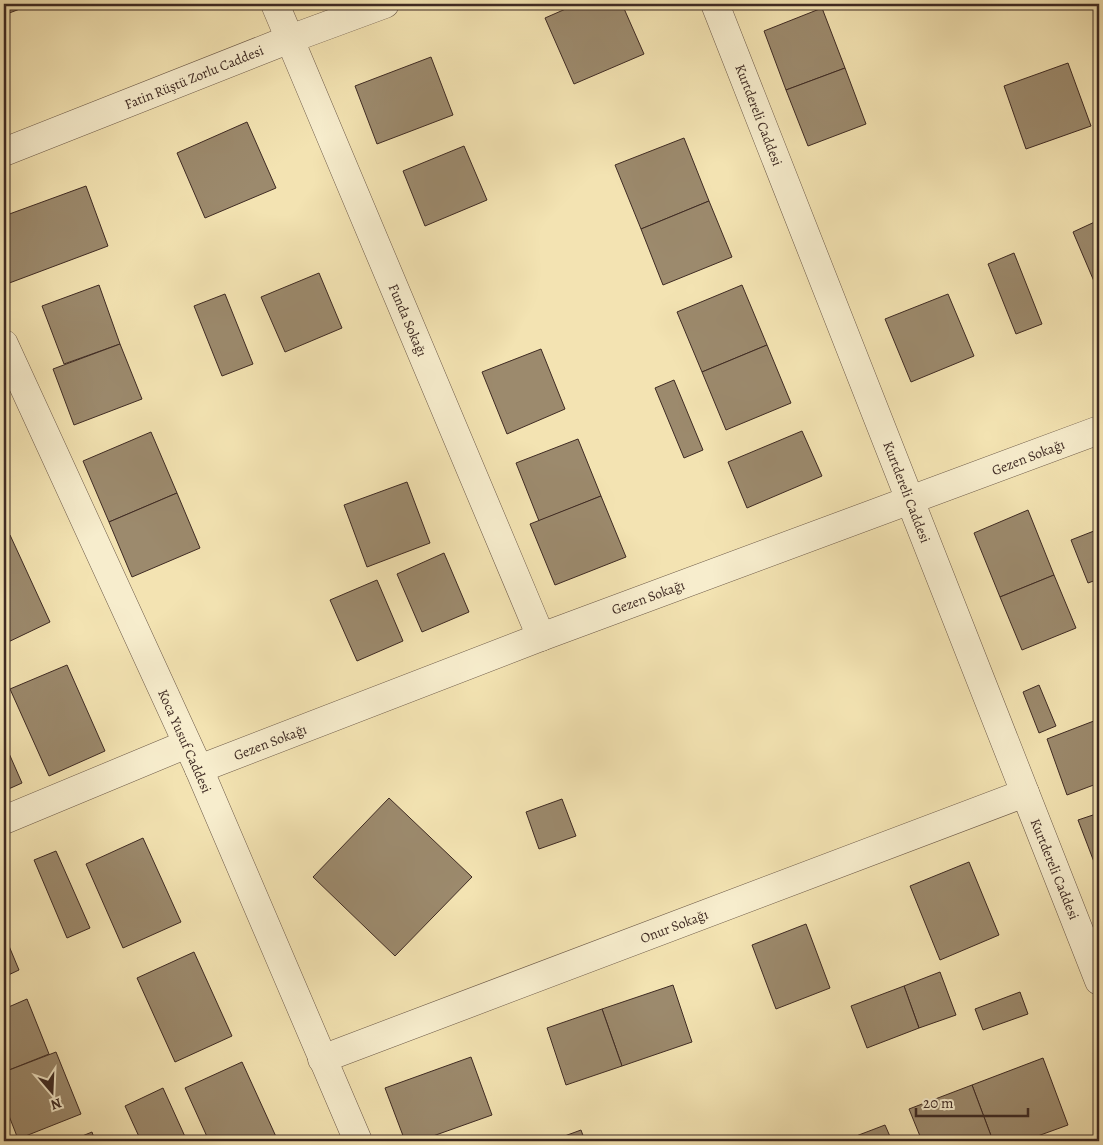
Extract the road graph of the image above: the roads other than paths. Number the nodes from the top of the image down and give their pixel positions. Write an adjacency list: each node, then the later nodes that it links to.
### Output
1 (275, 4): 4 (street, Funda Sokağı)
2 (385, 4): 4 (street, Fatin Rüştü Zorlu Caddesi)
3 (715, 4): 8 (street, Kurtdereli Caddesi)
4 (290, 39): 5 (street, Fatin Rüştü Zorlu Caddesi); 9 (street, Funda Sokağı)
5 (4, 152)
6 (4, 344): 10 (street, Koca Yusuf Caddesi)
7 (1099, 430): 8 (street, Gezen Sokağı)
8 (910, 501): 9 (street, Gezen Sokağı); 12 (street, Kurtdereli Caddesi)
9 (541, 637): 11 (street, Gezen Sokağı)
10 (187, 744): 11 (street, Koca Yusuf Caddesi); 13 (street)
11 (199, 769): 15 (street, Koca Yusuf Caddesi)
12 (1025, 792): 14 (street, Kurtdereli Caddesi); 15 (street, Onur Sokağı)
13 (4, 820)
14 (1099, 980)
15 (322, 1059): 16 (street, Koca Yusuf Caddesi)
16 (358, 1141)

